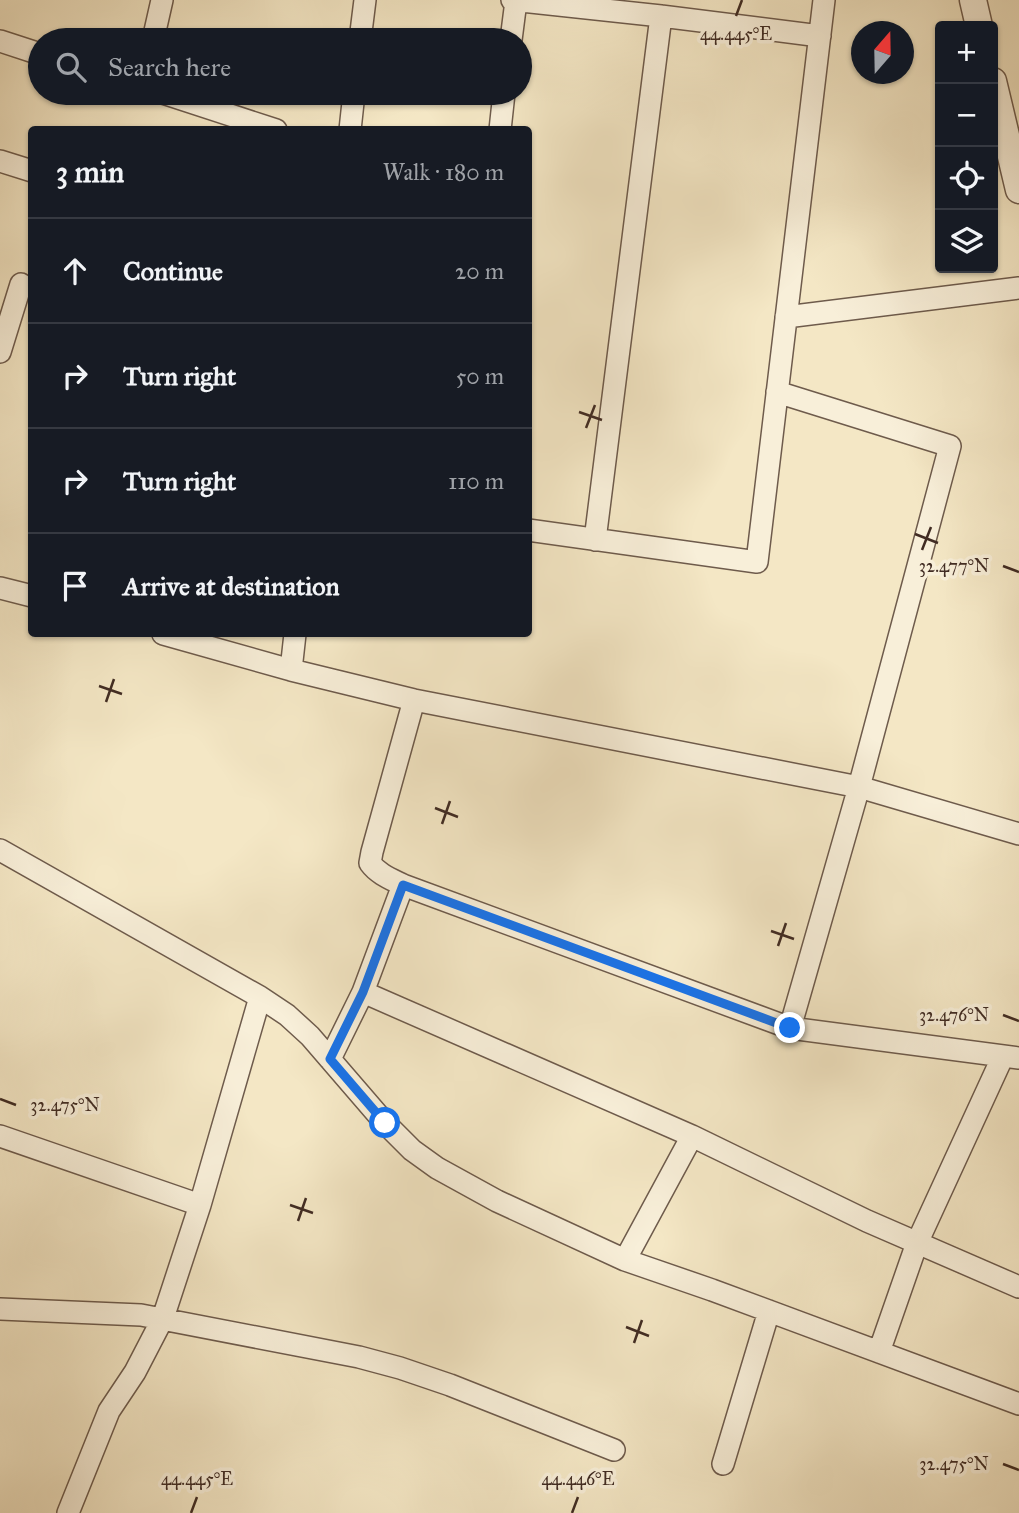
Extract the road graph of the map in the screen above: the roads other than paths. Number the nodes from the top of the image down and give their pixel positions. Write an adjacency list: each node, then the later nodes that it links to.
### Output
1 (162, 0): 8 (street)
2 (365, 0): 9 (street)
3 (514, 0): 6 (street); 10 (street)
4 (824, 0): 11 (street)
5 (973, 0): 7 (street)
6 (661, 16): 11 (street); 30 (street)
7 (978, 21)
8 (156, 28)
9 (362, 28)
10 (512, 28)
11 (820, 36): 26 (street)
12 (0, 41): 13 (street)
13 (28, 50)
14 (994, 84): 23 (street)
15 (200, 105): 18 (street)
16 (353, 105): 19 (street)
17 (503, 105): 20 (street)
18 (264, 126)
19 (350, 126)
20 (500, 126)
21 (0, 161): 22 (street)
22 (28, 170)
23 (1019, 190)
24 (17, 283): 27 (street)
25 (1019, 288): 26 (street)
26 (786, 317): 28 (street)
27 (0, 352)
28 (778, 392): 30 (street); 37 (street)
29 (532, 531): 30 (street)
30 (595, 540)
31 (0, 587): 32 (street)
32 (28, 595)
33 (174, 637): 35 (street)
34 (295, 637): 35 (street)
35 (291, 670): 36 (street)
36 (414, 700): 37 (street); 40 (street)
37 (859, 787): 38 (street); 43 (street)
38 (1019, 835)
39 (0, 850): 42 (street)
40 (403, 885): 41 (street); 43 (street)
41 (363, 992): 45 (street); 47 (street)
42 (260, 997): 45 (street); 48 (street)
43 (790, 1028): 44 (street)
44 (1011, 1057): 49 (street)
45 (330, 1059): 50 (street)
46 (0, 1136): 48 (street)
47 (692, 1136): 49 (street); 50 (street)
48 (200, 1205): 54 (street)
49 (917, 1243): 51 (street); 55 (street)
50 (625, 1260): 53 (street)
51 (1019, 1287)
52 (0, 1309): 54 (street)
53 (769, 1311): 55 (street); 58 (street)
54 (163, 1318): 57 (street); 59 (street)
55 (878, 1352): 56 (street)
56 (1019, 1404)
57 (614, 1450)
58 (723, 1464)
59 (68, 1513)

